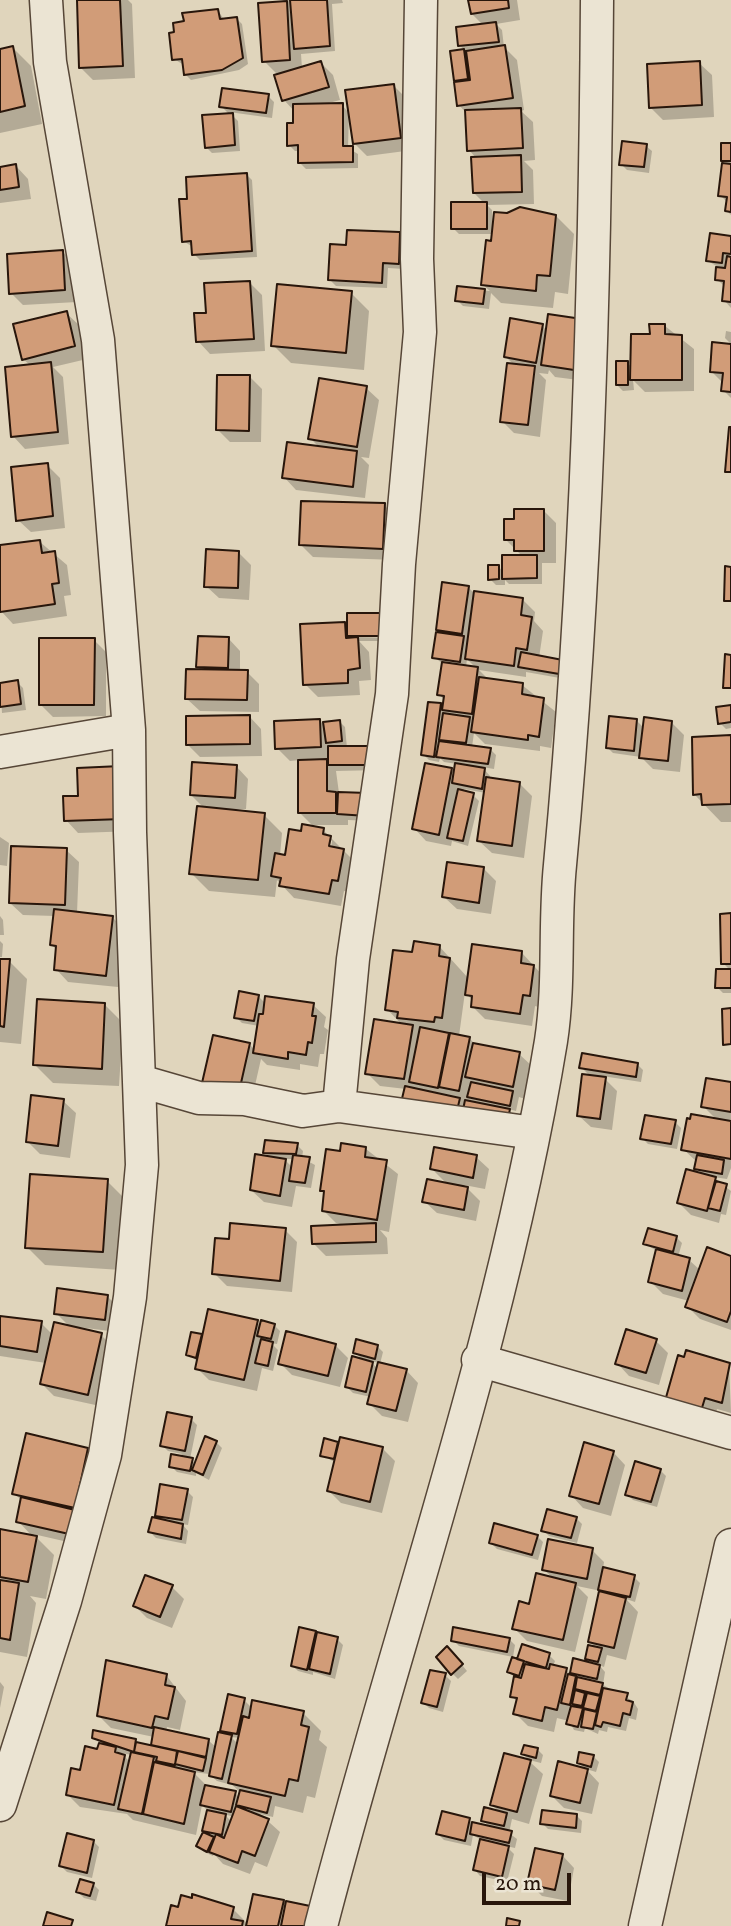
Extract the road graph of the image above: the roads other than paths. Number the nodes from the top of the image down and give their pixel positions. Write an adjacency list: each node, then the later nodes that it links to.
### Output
1 (46, 0): 4 (street)
2 (421, 0): 7 (street)
3 (597, 0): 8 (street)
4 (129, 730): 5 (street); 6 (street)
5 (0, 752)
6 (140, 1081): 7 (street); 12 (street)
7 (339, 1106): 8 (street)
8 (534, 1133): 9 (street)
9 (478, 1360): 10 (street); 13 (street)
10 (731, 1433)
11 (731, 1545): 14 (street)
12 (0, 1805)
13 (321, 1926)
14 (645, 1926)

